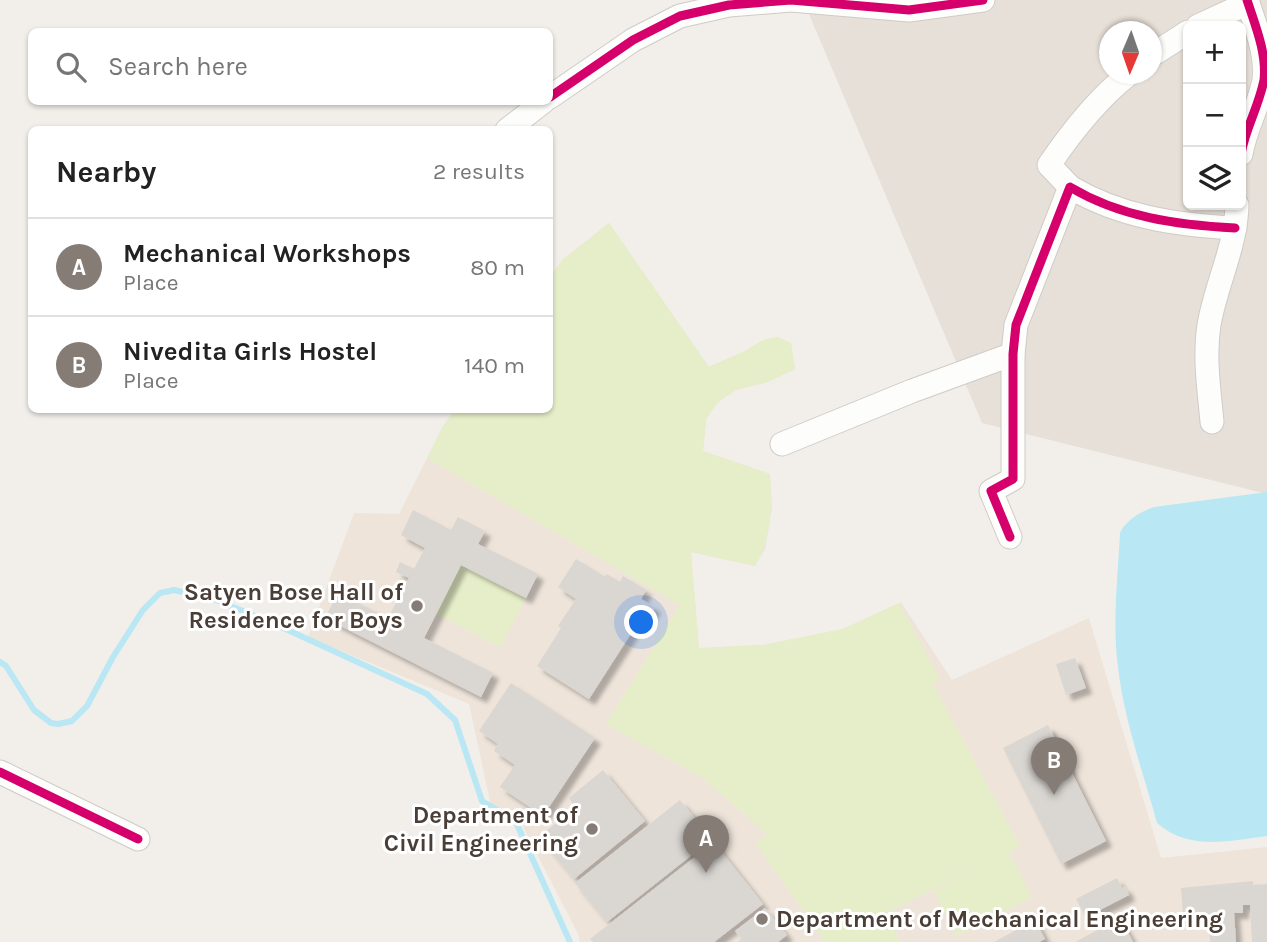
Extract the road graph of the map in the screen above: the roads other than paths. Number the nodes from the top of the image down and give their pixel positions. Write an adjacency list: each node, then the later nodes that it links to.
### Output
1 (983, 0): 7 (street)
2 (1247, 2): 3 (street); 10 (street)
3 (1209, 21)
4 (1183, 35): 5 (street)
5 (1162, 49)
6 (1118, 84): 11 (street)
7 (553, 95)
8 (539, 105): 9 (street)
9 (512, 126)
10 (1243, 147)
11 (1070, 187): 12 (street); 13 (street)
12 (1236, 216): 14 (street)
13 (1013, 354): 15 (street); 16 (street)
14 (1212, 422)
15 (782, 444)
16 (1010, 537)
17 (0, 772): 18 (street)
18 (138, 839)

